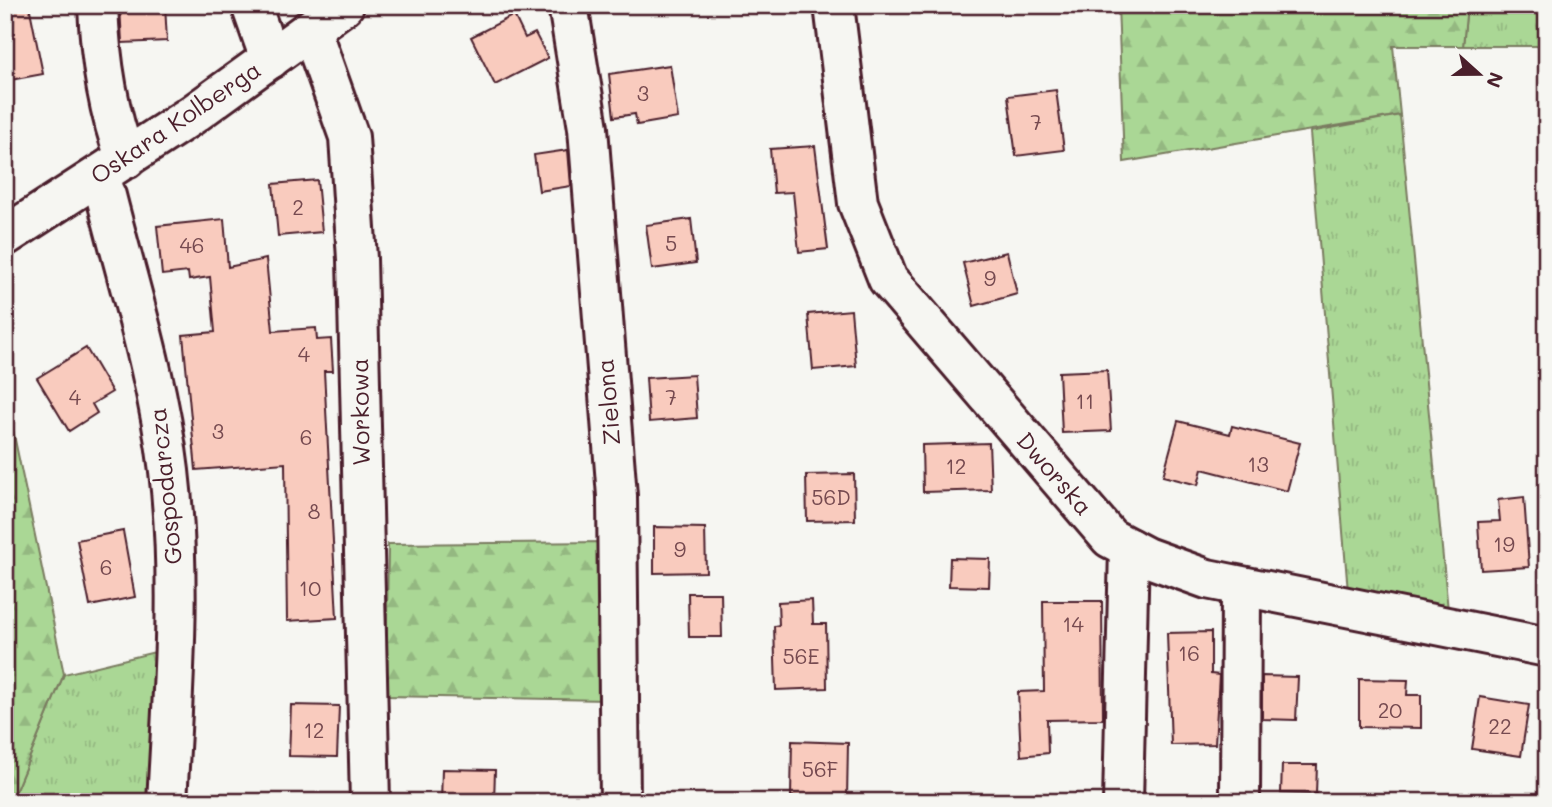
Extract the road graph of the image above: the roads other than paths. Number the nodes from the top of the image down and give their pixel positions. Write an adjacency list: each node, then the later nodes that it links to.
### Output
1 (98, 5): 8 (street, Gospodarcza)
2 (251, 5): 7 (street)
3 (344, 5): 6 (street, Oskara Kolberga)
4 (568, 5): 15 (street, Zielona)
5 (834, 5): 10 (street, Dworska)
6 (311, 30): 7 (street, Oskara Kolberga); 14 (street, Workowa)
7 (270, 59): 8 (street, Oskara Kolberga)
8 (111, 169): 9 (street, Oskara Kolberga); 13 (street, Gospodarcza)
9 (5, 236)
10 (1129, 548): 11 (street, Dworska); 16 (street)
11 (1241, 587): 12 (street, Dworska); 17 (street)
12 (1547, 647)
13 (167, 802)
14 (370, 802)
15 (620, 802)
16 (1123, 802)
17 (1240, 802)

